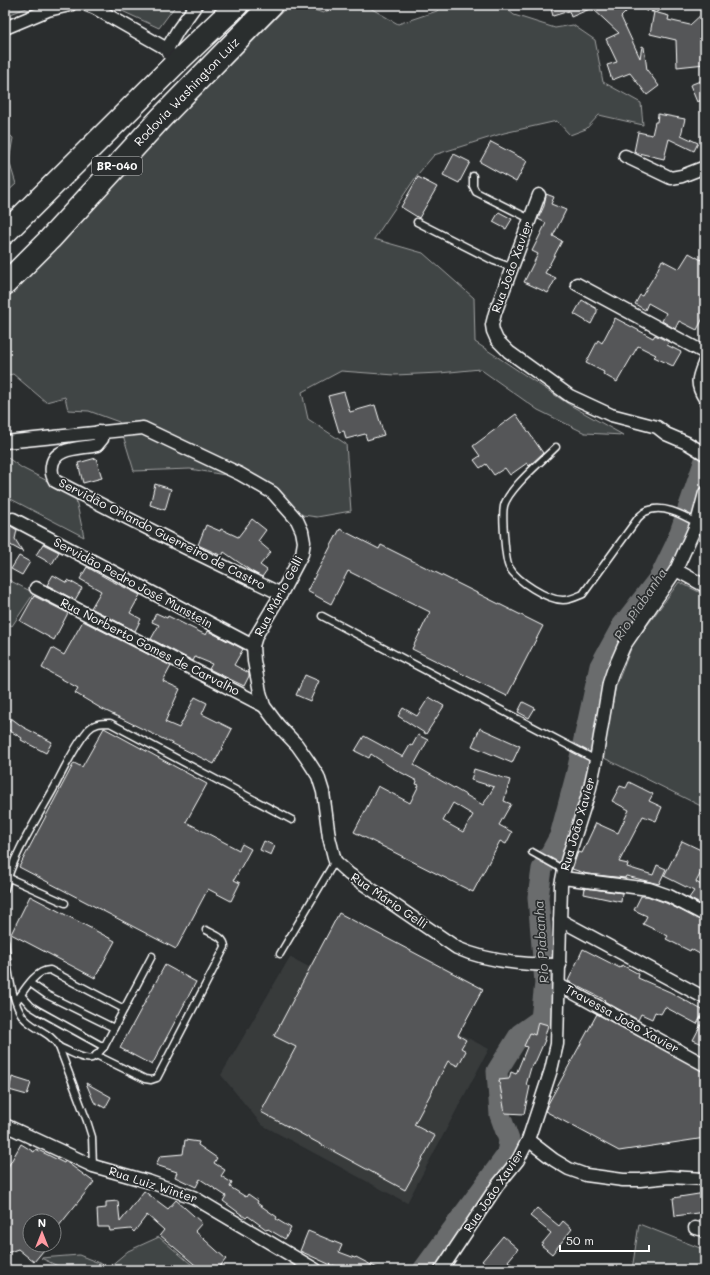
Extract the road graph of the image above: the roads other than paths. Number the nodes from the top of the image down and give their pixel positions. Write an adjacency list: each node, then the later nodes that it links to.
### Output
1 (70, 5): 6 (street)
2 (87, 5): 7 (street)
3 (196, 5): 7 (street)
4 (237, 5): 7 (highway, BR-040)
5 (271, 5): 16 (highway, Rodovia Washington Luiz / BR-040)
6 (5, 28)
7 (170, 57): 14 (highway, BR-040)
8 (625, 156): 9 (street)
9 (705, 167)
10 (473, 176): 12 (lane)
11 (538, 195): 12 (street, Rua João Xavier)
12 (530, 219): 15 (street, Rua João Xavier)
13 (417, 222): 15 (lane)
14 (5, 233)
15 (511, 267): 24 (street, Rua João Xavier)
16 (5, 284)
17 (577, 284): 18 (street)
18 (705, 353)
19 (705, 361): 20 (street)
20 (705, 399)
21 (98, 432): 22 (street, Rua Mário Gelli); 31 (street, Rua Mário Gelli); 31 (street, Servidão Orlando Guerreiro de Castro)
22 (5, 442)
23 (556, 447): 27 (lane)
24 (701, 452)
25 (705, 493): 27 (street, Rua João Xavier)
26 (14, 519): 33 (street, Servidão Pedro José Munstein)
27 (695, 522): 28 (street, Rua João Xavier)
28 (676, 570): 29 (street); 35 (street, Rua João Xavier)
29 (705, 586)
30 (36, 588): 34 (street, Rua Norberto Gomes de Carvalho)
31 (281, 594): 33 (street, Rua Mário Gelli)
32 (322, 616): 35 (lane)
33 (254, 646): 34 (street, Rua Mário Gelli)
34 (264, 706): 38 (street, Rua Mário Gelli)
35 (596, 760): 39 (street, Rua João Xavier)
36 (292, 820): 40 (lane)
37 (532, 852): 39 (lane)
38 (335, 861): 47 (lane); 49 (street, Rua Mário Gelli)
39 (563, 874): 43 (street); 44 (street, Rua João Xavier)
40 (7, 877): 41 (lane); 42 (lane)
41 (5, 890)
42 (65, 903)
43 (705, 916)
44 (560, 920): 49 (street, Rua João Xavier); 53 (street)
45 (206, 930): 59 (lane)
46 (5, 941): 54 (lane)
47 (280, 954)
48 (152, 956): 55 (lane)
49 (555, 965): 51 (street, Rua João Xavier)
50 (30, 983): 52 (lane); 55 (lane); 56 (lane)
51 (559, 985): 60 (street, Travessa João Xavier); 62 (street, Rua João Xavier)
52 (21, 995): 54 (lane); 58 (lane)
53 (705, 998)
54 (16, 1002): 57 (lane)
55 (124, 1009): 56 (lane)
56 (114, 1028): 58 (lane)
57 (59, 1047): 59 (lane); 63 (lane)
58 (104, 1047): 59 (lane)
59 (96, 1056)
60 (705, 1065)
61 (5, 1125): 63 (street, Rua Luiz Winter)
62 (528, 1140): 64 (street); 66 (street, Rua João Xavier)
63 (93, 1166): 65 (street, Rua Luiz Winter)
64 (705, 1179)
65 (316, 1270)
66 (441, 1270)

